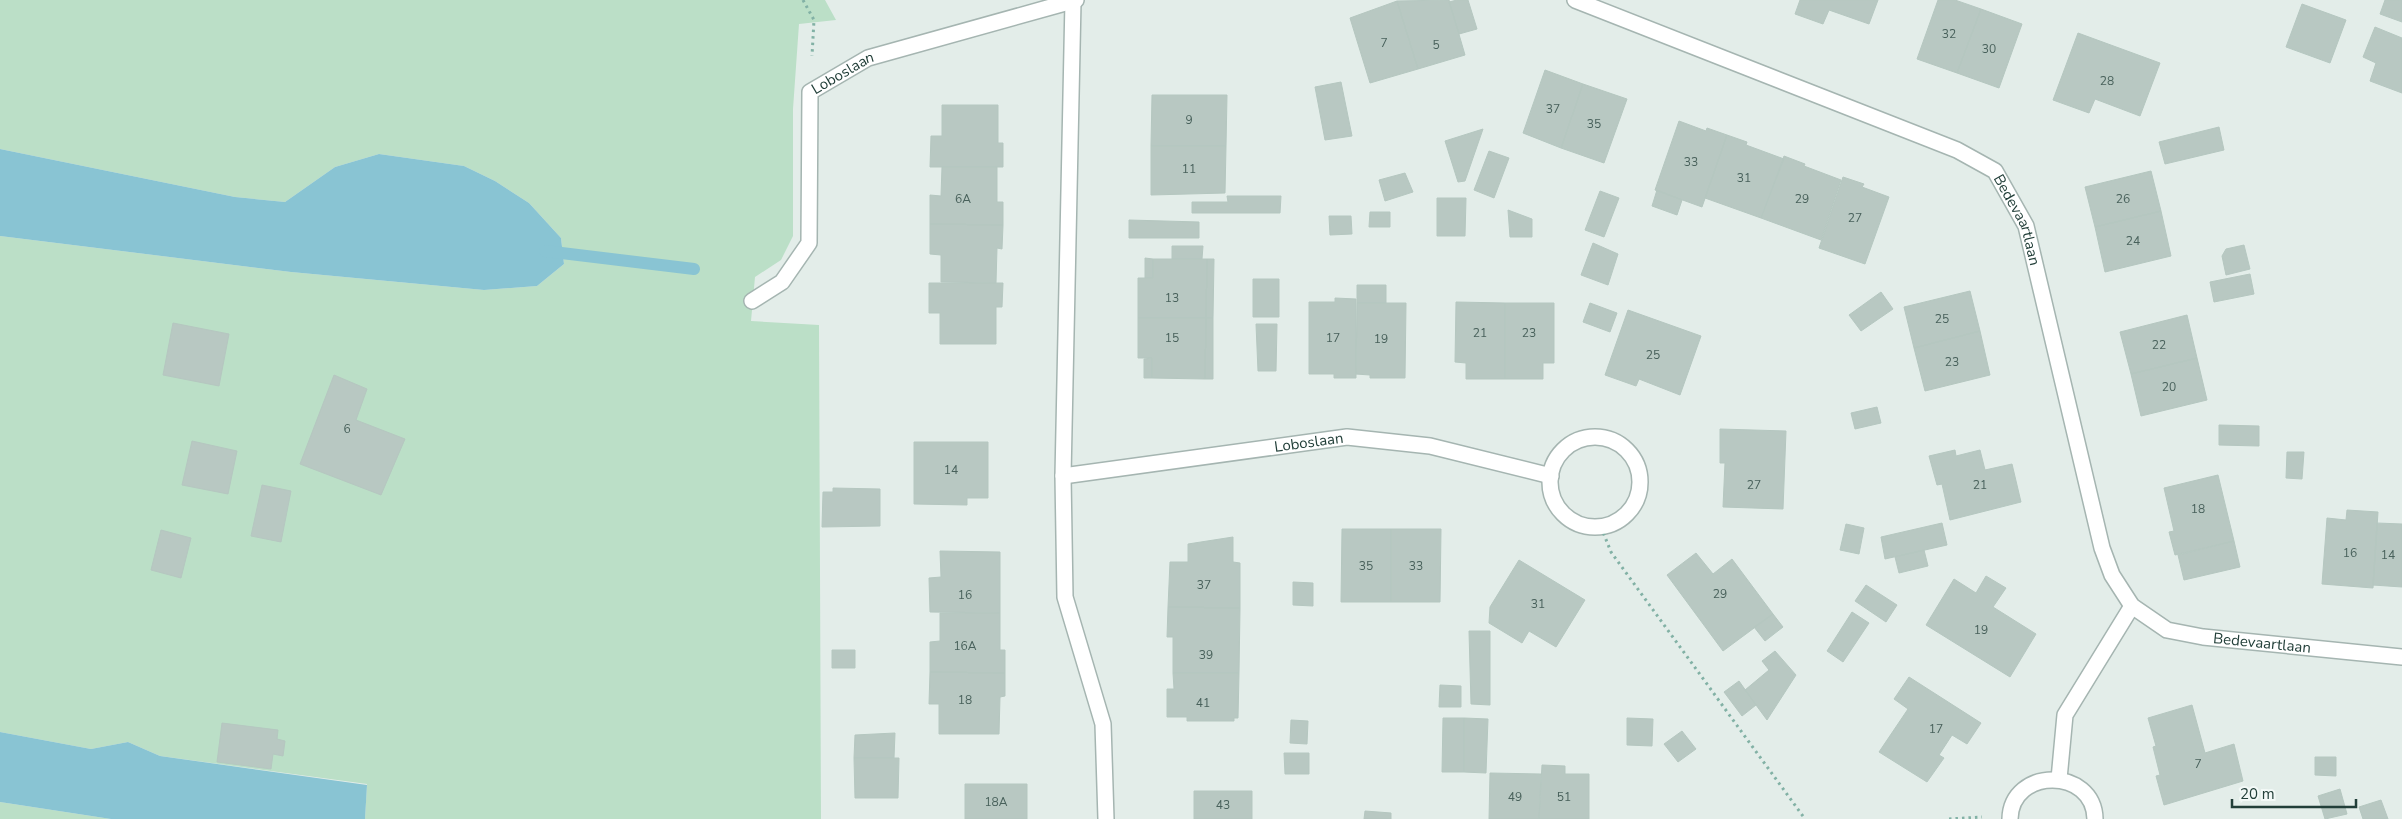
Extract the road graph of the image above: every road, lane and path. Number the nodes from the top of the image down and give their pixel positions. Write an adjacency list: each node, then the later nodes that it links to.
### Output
1 (803, 0): 4 (path)
2 (1075, 0): 4 (street, Loboslaan); 6 (street, Loboslaan)
3 (1583, 2): 9 (street, Bedevaartlaan)
4 (810, 92): 5 (street, Loboslaan)
5 (752, 301)
6 (1063, 476): 7 (street, Loboslaan); 12 (street, Loboslaan)
7 (1551, 476): 8 (street); 8 (street)
8 (1601, 526): 13 (path)
9 (2132, 606): 10 (street, Bedevaartlaan); 11 (street)
10 (2402, 657)
11 (2059, 779): 14 (street); 15 (street)
12 (1106, 819)
13 (1805, 819)
14 (2010, 819)
15 (2095, 819)

